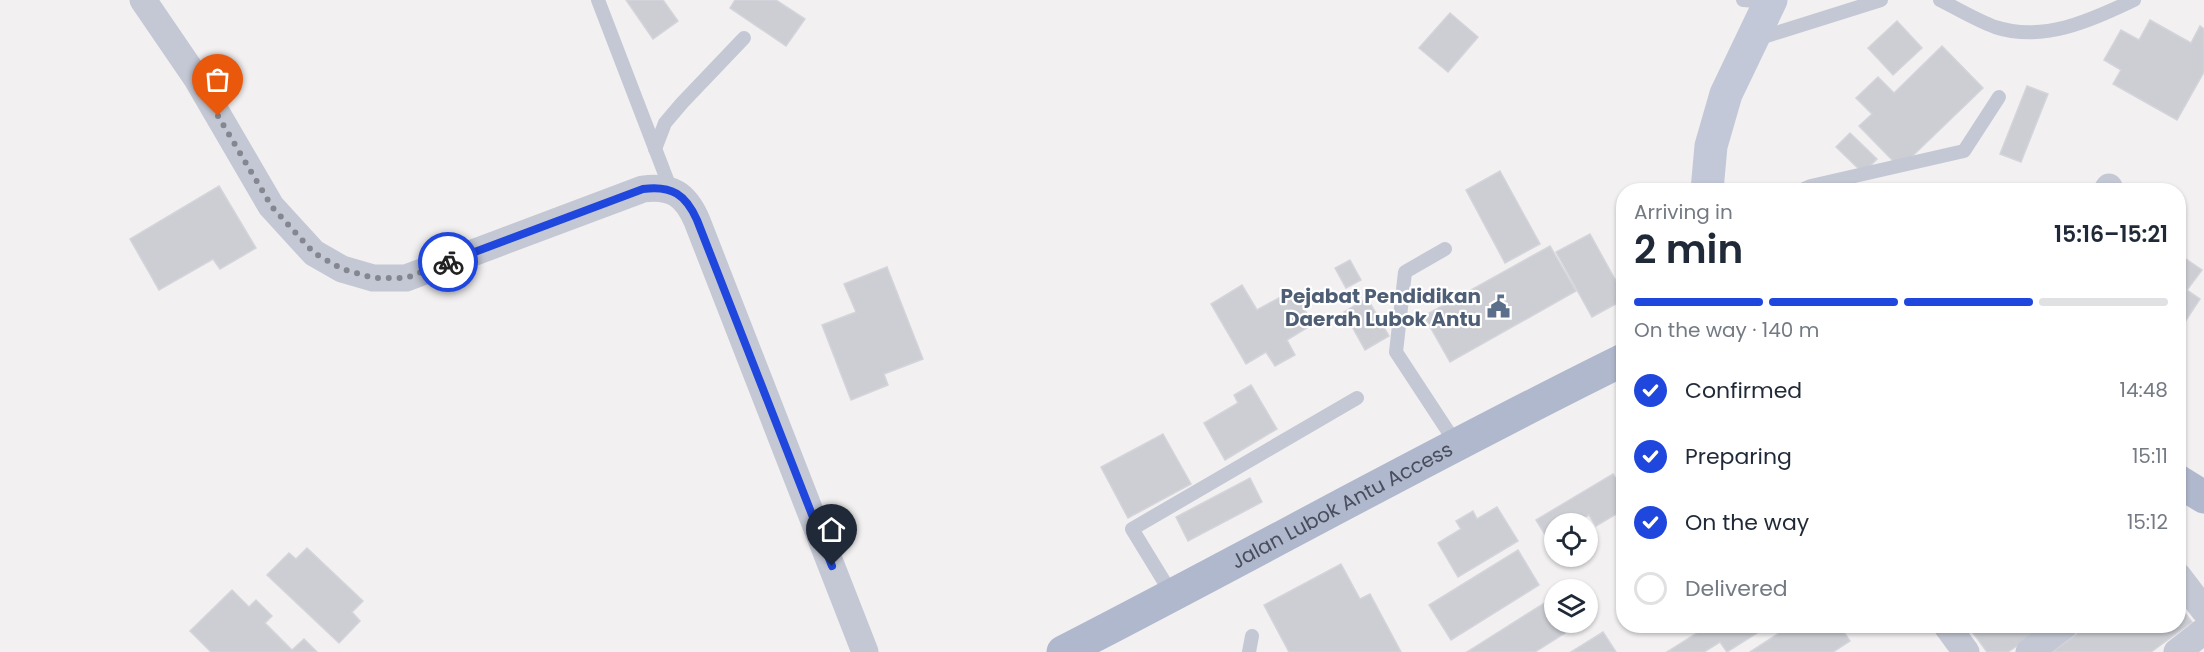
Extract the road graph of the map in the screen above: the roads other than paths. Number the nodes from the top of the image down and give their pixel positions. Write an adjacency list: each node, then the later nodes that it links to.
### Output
1 (143, 0): 13 (street)
2 (598, 0): 10 (lane)
3 (1881, 0): 8 (lane)
4 (1940, 0): 5 (lane)
5 (2134, 0)
6 (1761, 1): 8 (main road)
7 (744, 38): 10 (lane)
8 (1752, 41): 11 (main road)
9 (1999, 97): 12 (lane)
10 (655, 149): 13 (lane)
11 (1708, 183)
12 (1824, 183)
13 (671, 190): 27 (street)
14 (1445, 249): 17 (lane)
15 (1616, 363): 17 (main road, Jalan Lubok Antu Access)
16 (1357, 398): 21 (lane)
17 (1457, 445): 21 (main road, Jalan Lubok Antu Access)
18 (2186, 486): 19 (main road)
19 (2204, 496)
20 (2186, 586): 22 (street)
21 (1173, 596): 28 (main road, Jalan Lubok Antu Access)
22 (2204, 610)
23 (2204, 631): 32 (street)
24 (1952, 633): 30 (street)
25 (2055, 633): 31 (street)
26 (1252, 636): 29 (lane)
27 (865, 652)
28 (1063, 652)
29 (1249, 652)
30 (1966, 652)
31 (2029, 652)
32 (2177, 652)

